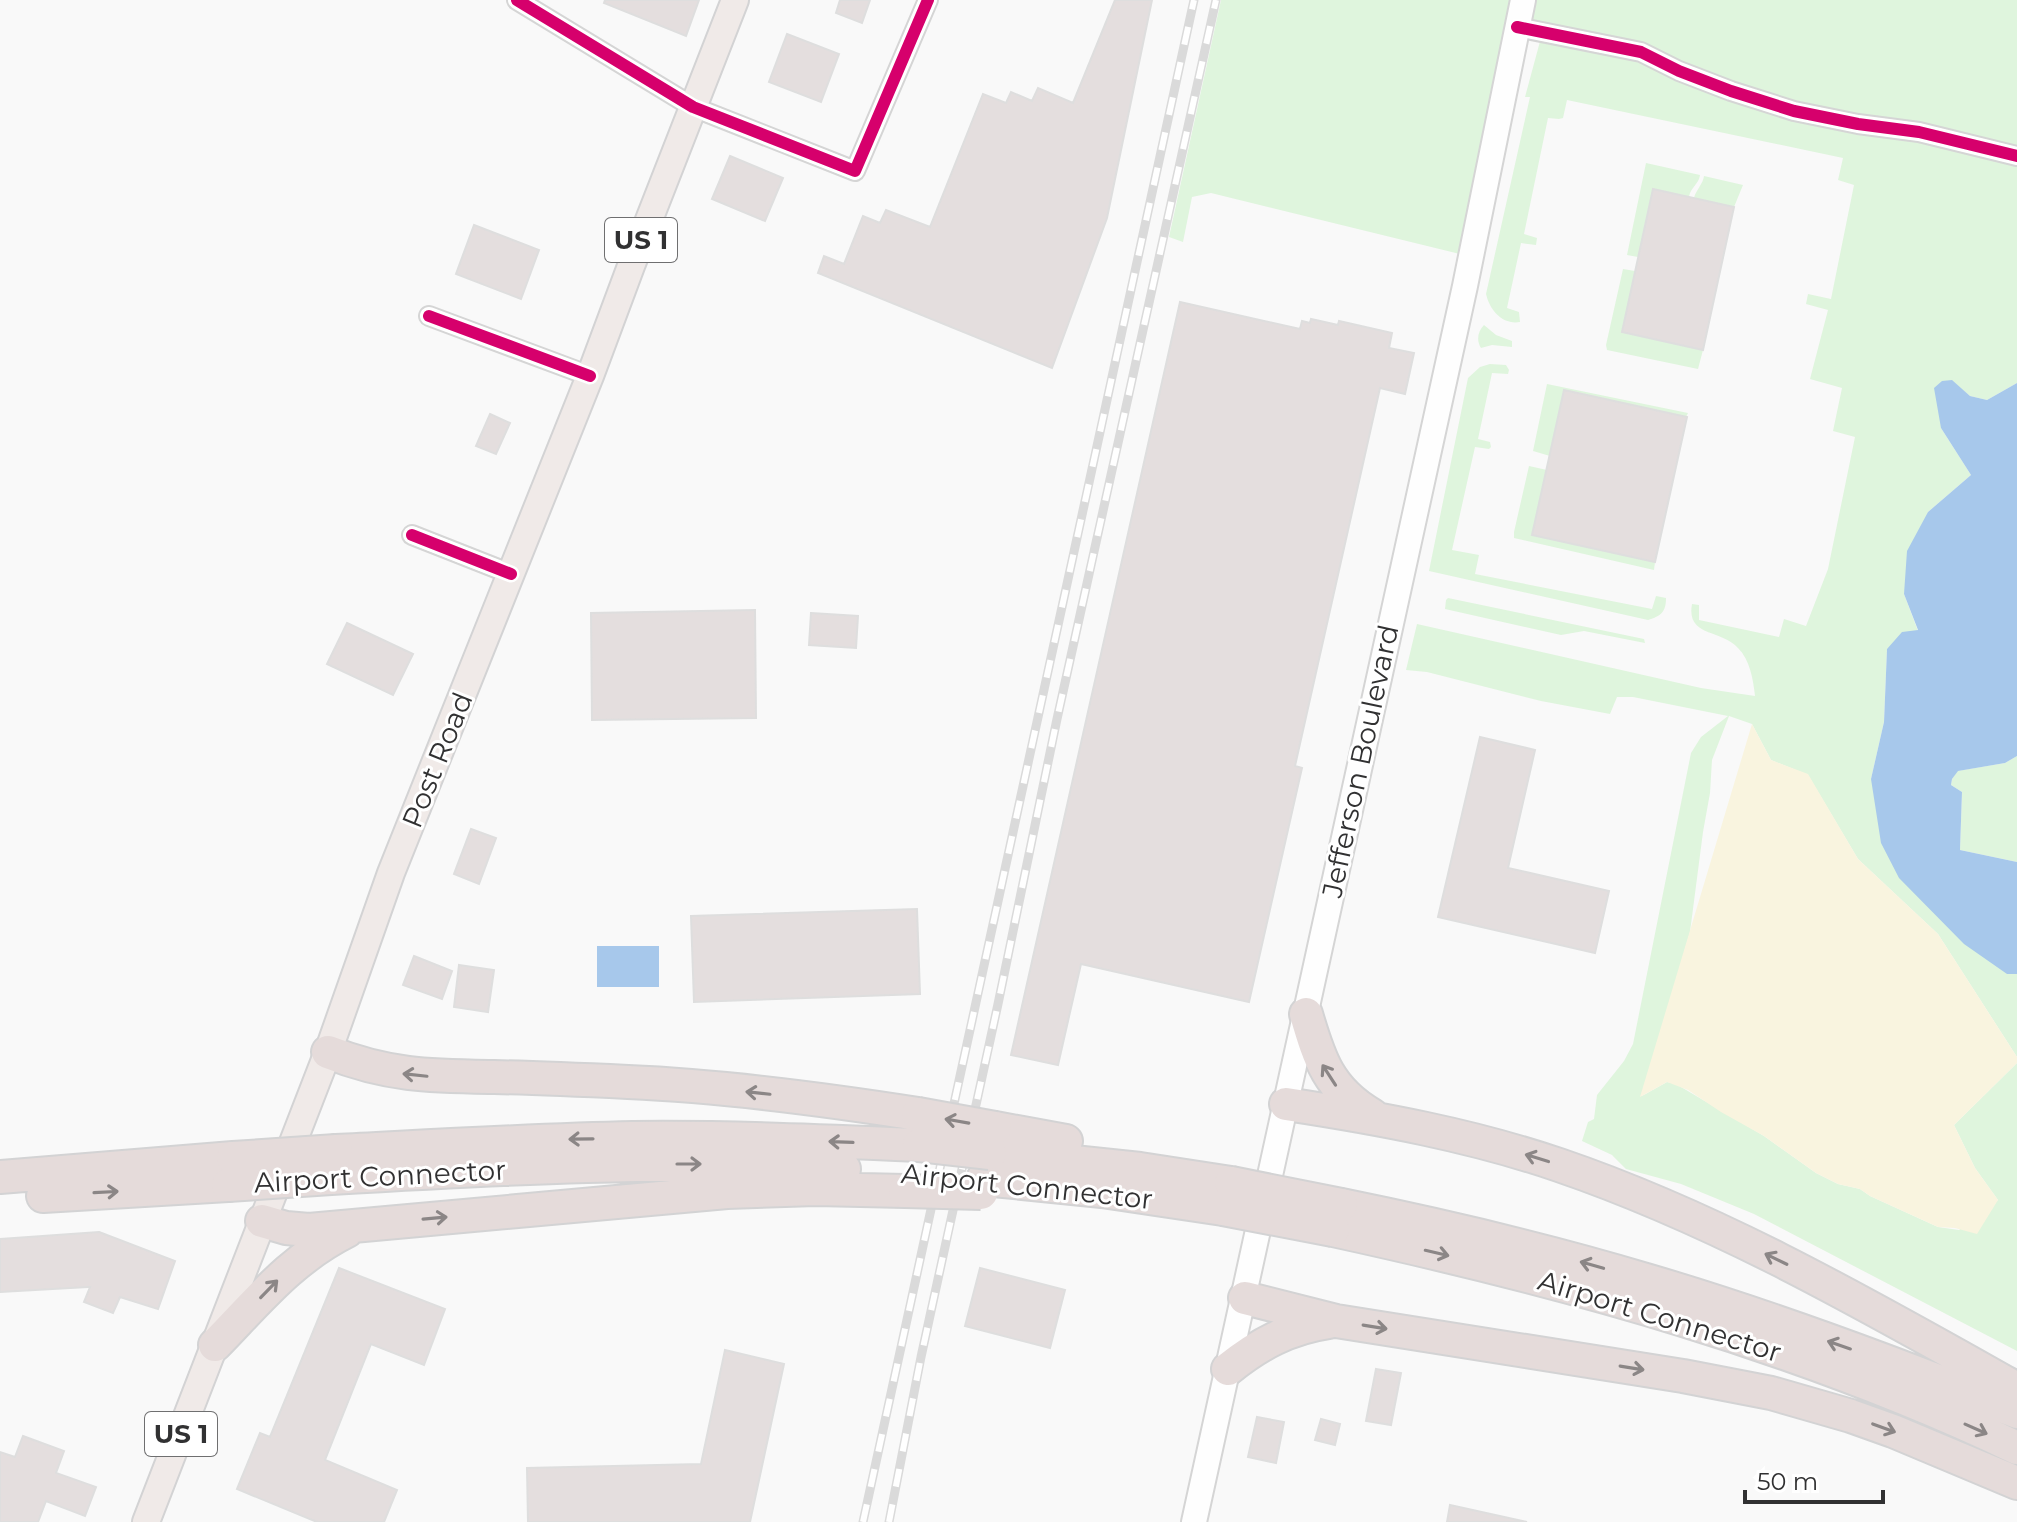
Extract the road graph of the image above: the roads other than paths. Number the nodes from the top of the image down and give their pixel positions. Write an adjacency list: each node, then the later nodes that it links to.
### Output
1 (517, 0): 6 (street)
2 (735, 0): 6 (main road, Post Road / US 1)
3 (928, 0): 6 (street)
4 (1523, 0): 5 (main road, Jefferson Boulevard)
5 (1517, 27): 7 (street); 12 (main road, Jefferson Boulevard)
6 (693, 107): 9 (main road, Post Road / US 1)
7 (2017, 156)
8 (429, 316): 9 (street)
9 (590, 376): 11 (main road, Post Road / US 1)
10 (412, 535): 11 (street)
11 (511, 574): 13 (main road, Post Road / US 1)
12 (1306, 1014): 14 (main road, Jefferson Boulevard); 15 (highway, one-way to 12)
13 (328, 1052): 16 (highway, one-way to 13); 25 (main road, Post Road / US 1)
14 (1286, 1104): 15 (highway); 27 (main road, Jefferson Boulevard)
15 (1378, 1119): 31 (highway, one-way to 15)
16 (913, 1156): 19 (highway, one-way to 16, bridge); 19 (highway, Airport Connector); 20 (highway, Airport Connector, bridge); 26 (highway, one-way to 16)
17 (0, 1161): 18 (highway)
18 (165, 1162): 20 (highway, Airport Connector); 21 (highway, Airport Connector)
19 (988, 1163): 22 (highway, Airport Connector); 22 (highway)
20 (231, 1171): 23 (highway, Airport Connector, one-way to 20)
21 (0, 1177)
22 (1222, 1191): 24 (highway, Airport Connector, bridge)
23 (0, 1198)
24 (1337, 1217): 32 (highway, Airport Connector, one-way to 24); 33 (highway, Airport Connector, one-way to 33)
25 (262, 1221): 26 (highway); 29 (main road, Post Road / US 1)
26 (357, 1226): 29 (highway, one-way to 26)
27 (1245, 1298): 28 (highway); 30 (main road, Jefferson Boulevard)
28 (1336, 1321): 30 (highway); 34 (highway, one-way to 34)
29 (215, 1345): 35 (main road, Post Road / US 1)
30 (1228, 1369): 36 (main road, Jefferson Boulevard)
31 (2017, 1389)
32 (2017, 1412)
33 (2017, 1448)
34 (2017, 1483)
35 (146, 1522)
36 (1194, 1522)

